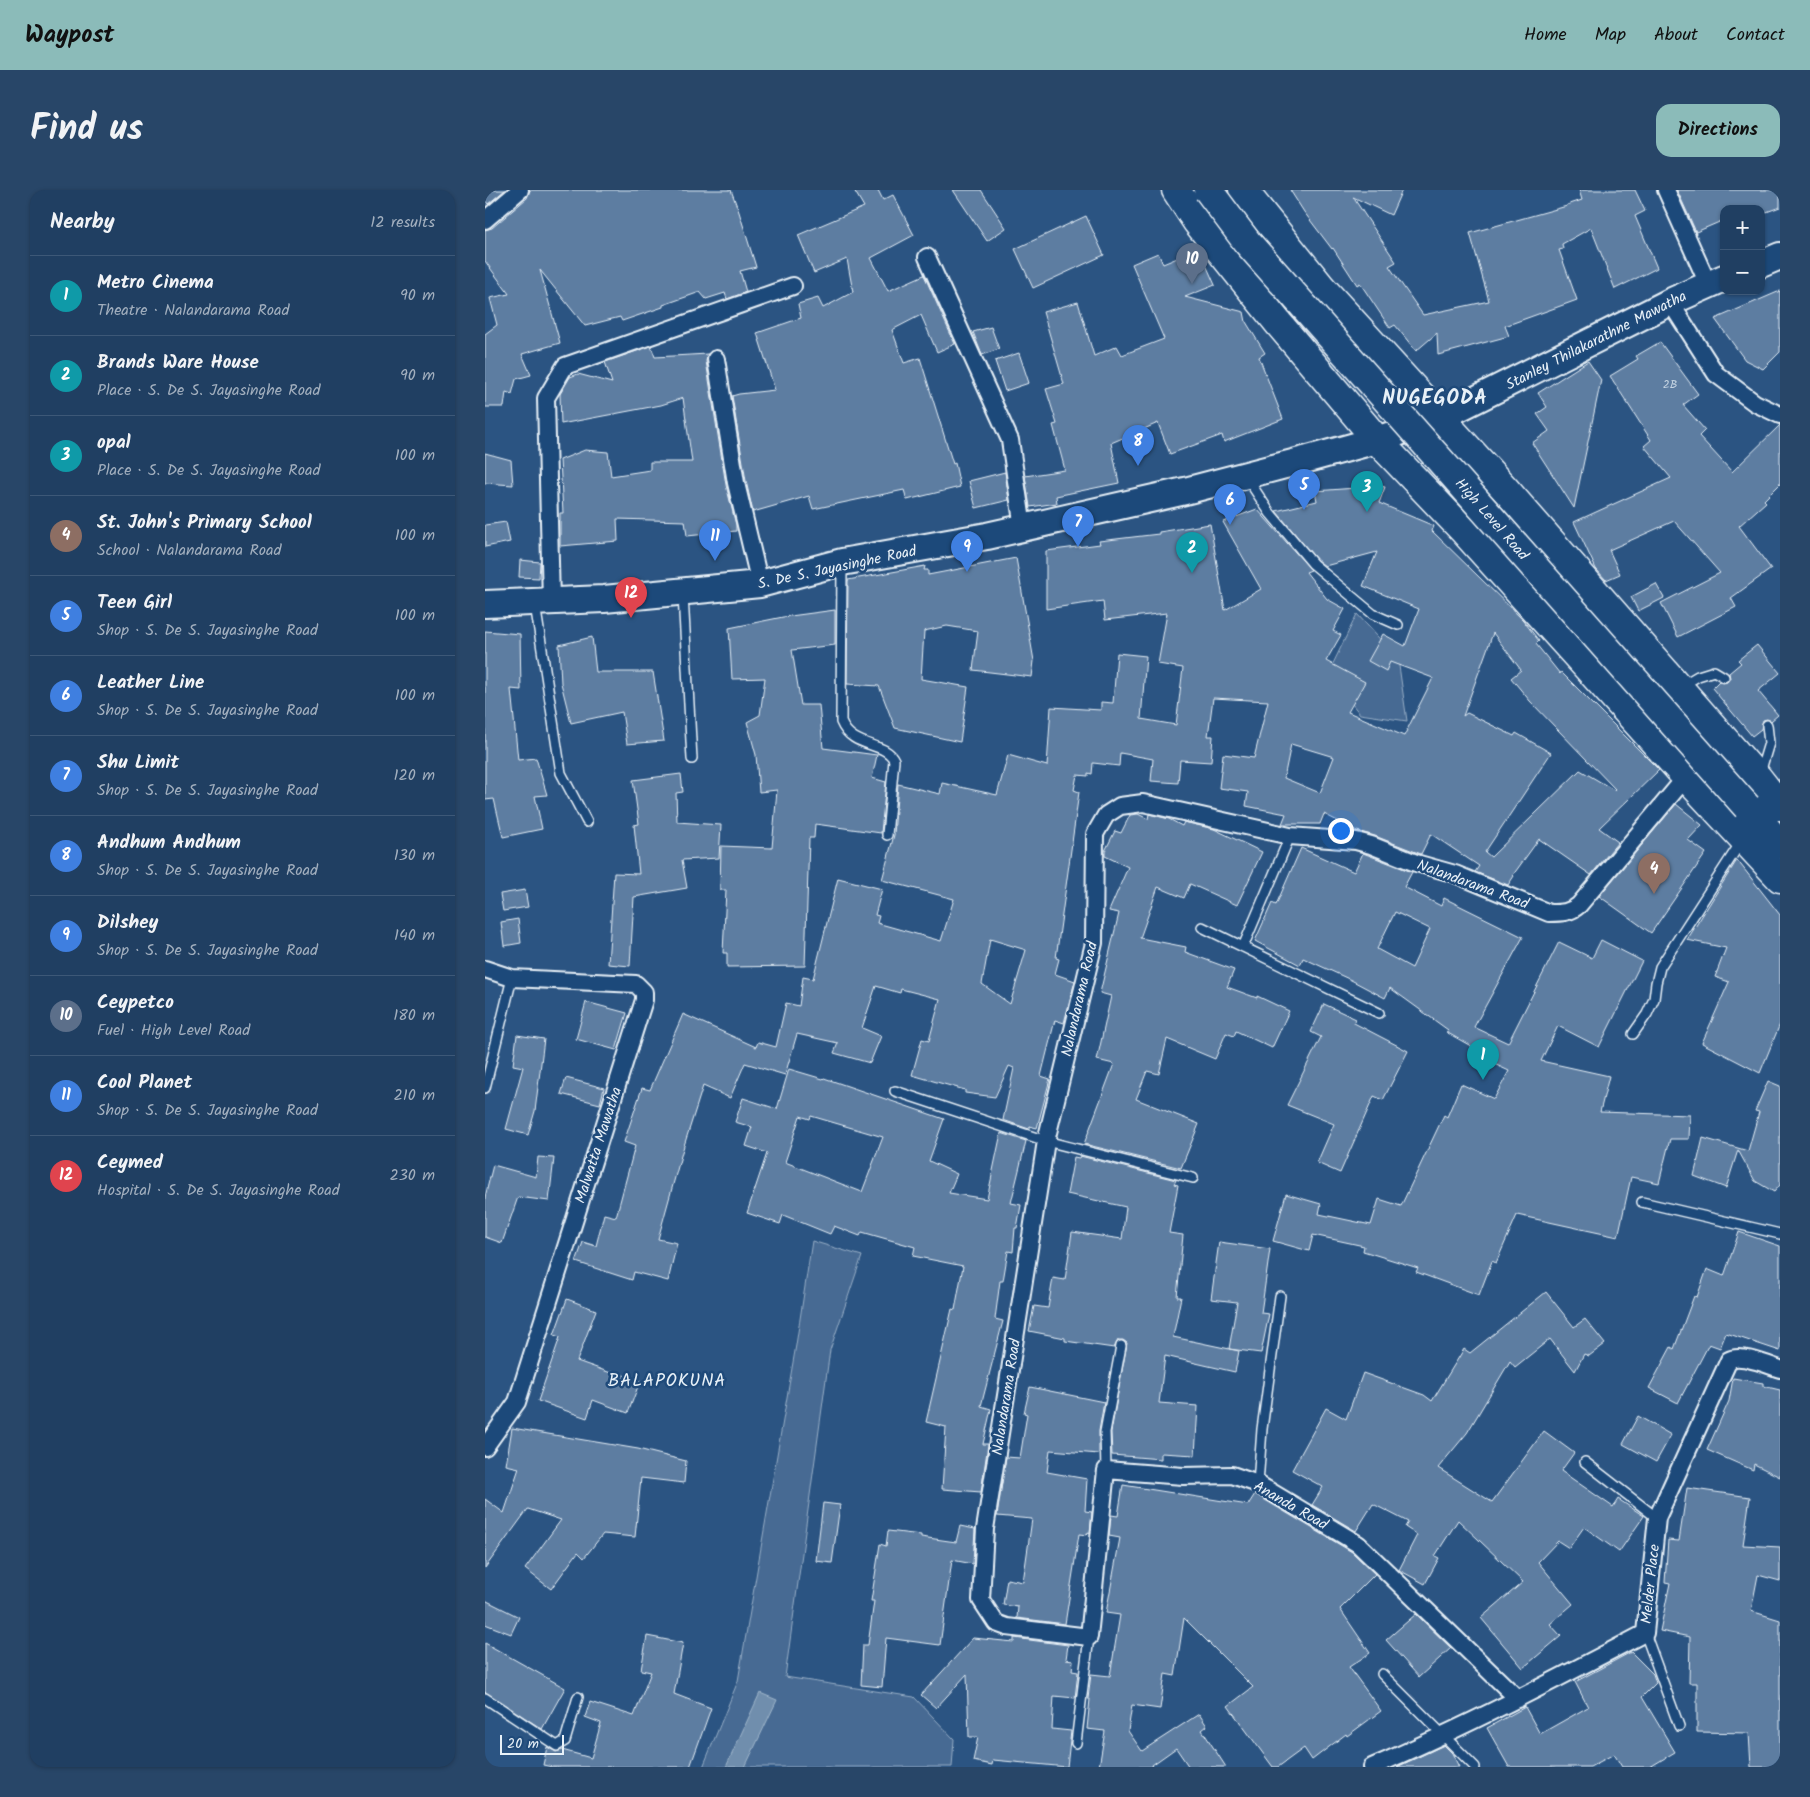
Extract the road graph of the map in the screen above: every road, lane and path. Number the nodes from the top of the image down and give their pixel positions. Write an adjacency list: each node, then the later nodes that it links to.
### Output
1 (520, 190): 6 (street)
2 (1176, 190): 14 (highway)
3 (1208, 190): 40 (highway, High Level Road, bridge)
4 (1243, 190): 12 (highway)
5 (1666, 190): 10 (street)
6 (485, 220)
7 (927, 256): 21 (street)
8 (1780, 256): 9 (main road)
9 (1765, 262)
10 (1716, 281): 13 (main road, Stanley Thilakarathne Mawatha)
11 (793, 286): 26 (street)
12 (1321, 288): 14 (highway); 17 (highway)
13 (1670, 302): 16 (street); 17 (main road, Stanley Thilakarathne Mawatha)
14 (1279, 324): 18 (highway)
15 (716, 360): 24 (street)
16 (1780, 414)
17 (1439, 418): 18 (main road, Stanley Thilakarathne Mawatha); 20 (highway)
18 (1367, 442): 19 (main road, S. De S. Jayasinghe Road); 22 (highway)
19 (1245, 476): 21 (main road, S. De S. Jayasinghe Road); 28 (lane)
20 (1505, 490): 22 (highway); 30 (highway)
21 (1023, 528): 23 (main road, S. De S. Jayasinghe Road)
22 (1464, 531): 33 (highway)
23 (842, 562): 24 (main road, S. De S. Jayasinghe Road); 37 (lane)
24 (761, 584): 25 (main road, S. De S. Jayasinghe Road)
25 (683, 592): 26 (main road, S. De S. Jayasinghe Road); 32 (lane)
26 (543, 601): 27 (main road, S. De S. Jayasinghe Road); 36 (lane)
27 (485, 604)
28 (1398, 625)
29 (1725, 677): 30 (lane)
30 (1678, 688): 34 (highway)
31 (1767, 725): 34 (lane)
32 (692, 759)
33 (1686, 777): 38 (street, Nalandarama Road); 39 (highway)
34 (1758, 778): 35 (highway)
35 (1779, 802)
36 (587, 822)
37 (887, 835)
38 (1290, 836): 43 (lane); 50 (street, Nalandarama Road)
39 (1743, 840): 41 (highway); 47 (lane)
40 (1780, 844)
41 (1780, 878)
42 (1202, 927): 43 (lane)
43 (1243, 947): 46 (lane)
44 (485, 969): 45 (street, Malwatta Mawatha)
45 (512, 978): 48 (lane); 57 (street, Malwatta Mawatha)
46 (1379, 1013)
47 (1633, 1034)
48 (485, 1088)
49 (895, 1092): 50 (lane)
50 (1046, 1141): 51 (lane); 63 (street, Nalandarama Road)
51 (1193, 1178)
52 (1642, 1202): 53 (lane)
53 (1780, 1234)
54 (1280, 1296): 60 (lane)
55 (1121, 1346): 59 (lane)
56 (1780, 1369): 61 (street, Melder Place)
57 (485, 1447)
58 (1585, 1462): 61 (lane)
59 (1106, 1470): 60 (street, Ananda Road); 63 (street)
60 (1258, 1484): 67 (street, Ananda Road)
61 (1657, 1518): 62 (street, Melder Place)
62 (1645, 1634): 67 (street, Melder Place); 68 (lane)
63 (1089, 1637): 70 (lane)
64 (1382, 1674): 69 (lane)
65 (578, 1697): 66 (lane)
66 (485, 1698)
67 (1518, 1699): 69 (street, Melder Place)
68 (1679, 1726)
69 (1442, 1735): 71 (street, Melder Place); 72 (lane)
70 (1076, 1743)
71 (1372, 1767)
72 (1475, 1767)

